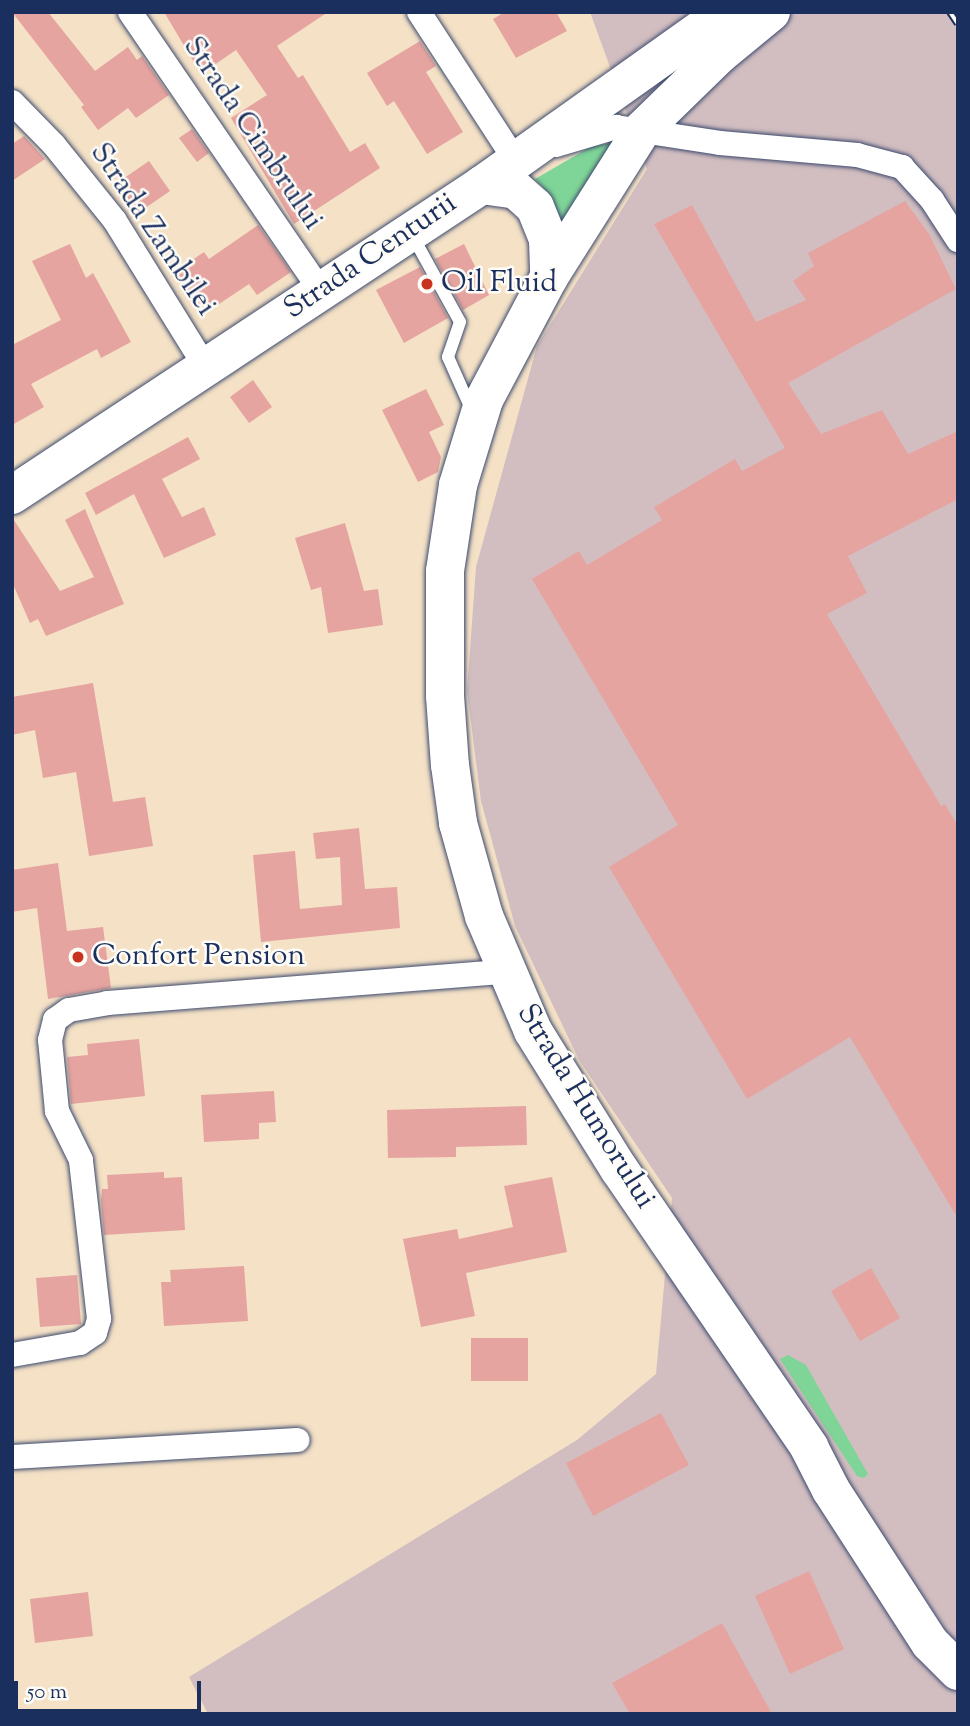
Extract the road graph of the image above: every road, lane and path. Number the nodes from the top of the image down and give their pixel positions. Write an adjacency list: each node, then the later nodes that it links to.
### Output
1 (130, 12): 12 (street, Strada Cimbrului)
2 (419, 12): 7 (street)
3 (771, 12): 6 (main road, Strada Humorului)
4 (719, 15): 6 (main road); 7 (main road, Strada Centurii)
5 (12, 102): 14 (street, Strada Zambilei)
6 (642, 130): 7 (street); 10 (street); 11 (main road, Strada Humorului)
7 (524, 155): 8 (main road, Strada Centurii)
8 (482, 185): 9 (main road, Strada Centurii); 11 (main road)
9 (411, 232): 12 (main road, Strada Centurii); 15 (lane)
10 (958, 240)
11 (549, 277): 13 (main road, Strada Humorului)
12 (322, 292): 14 (main road, Strada Centurii)
13 (512, 351): 15 (main road, Strada Humorului); 17 (main road, Strada Humorului)
14 (206, 368): 16 (main road, Strada Centurii)
15 (477, 422): 17 (main road, Strada Humorului)
16 (12, 495)
17 (447, 604): 18 (main road, Strada Humorului)
18 (505, 972): 19 (street); 22 (main road, Strada Humorului)
19 (12, 1355)
20 (297, 1440): 21 (street)
21 (12, 1457)
22 (958, 1669)

